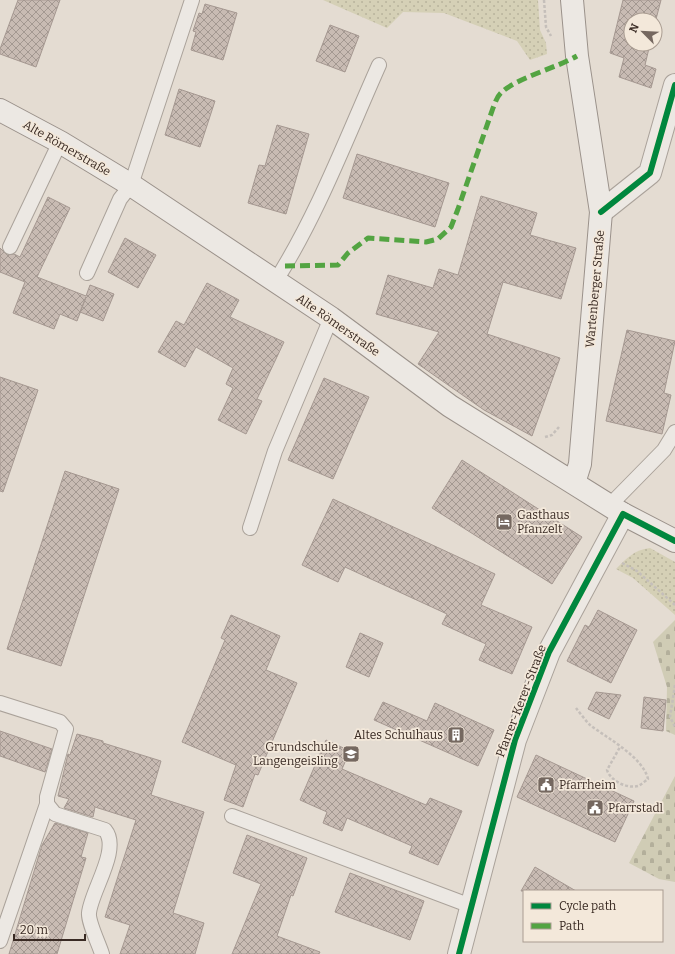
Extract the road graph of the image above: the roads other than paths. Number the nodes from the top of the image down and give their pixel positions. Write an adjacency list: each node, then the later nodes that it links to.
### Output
1 (192, 0): 7 (lane)
2 (572, 0): 8 (main road, Wartenberger Straße)
3 (379, 65): 11 (lane)
4 (675, 85): 8 (main road)
5 (0, 110): 6 (main road, Alte Römerstraße)
6 (60, 142): 7 (main road, Alte Römerstraße); 9 (lane)
7 (131, 185): 10 (lane); 11 (main road, Alte Römerstraße)
8 (602, 212): 14 (main road, Wartenberger Straße)
9 (10, 247)
10 (87, 273)
11 (275, 282): 12 (main road, Alte Römerstraße)
12 (331, 318): 14 (main road, Alte Römerstraße); 16 (lane)
13 (675, 432): 15 (lane)
14 (574, 483): 15 (main road, Alte Römerstraße)
15 (616, 510): 17 (main road, Alte Römerstraße); 21 (main road, Pfarrer-Kerer-Straße)
16 (250, 528)
17 (675, 542)
18 (0, 703): 19 (lane)
19 (47, 804): 22 (lane); 23 (lane)
20 (232, 816): 21 (lane)
21 (471, 906): 24 (main road, Pfarrer-Kerer-Straße)
22 (0, 941)
23 (102, 954)
24 (459, 954)

